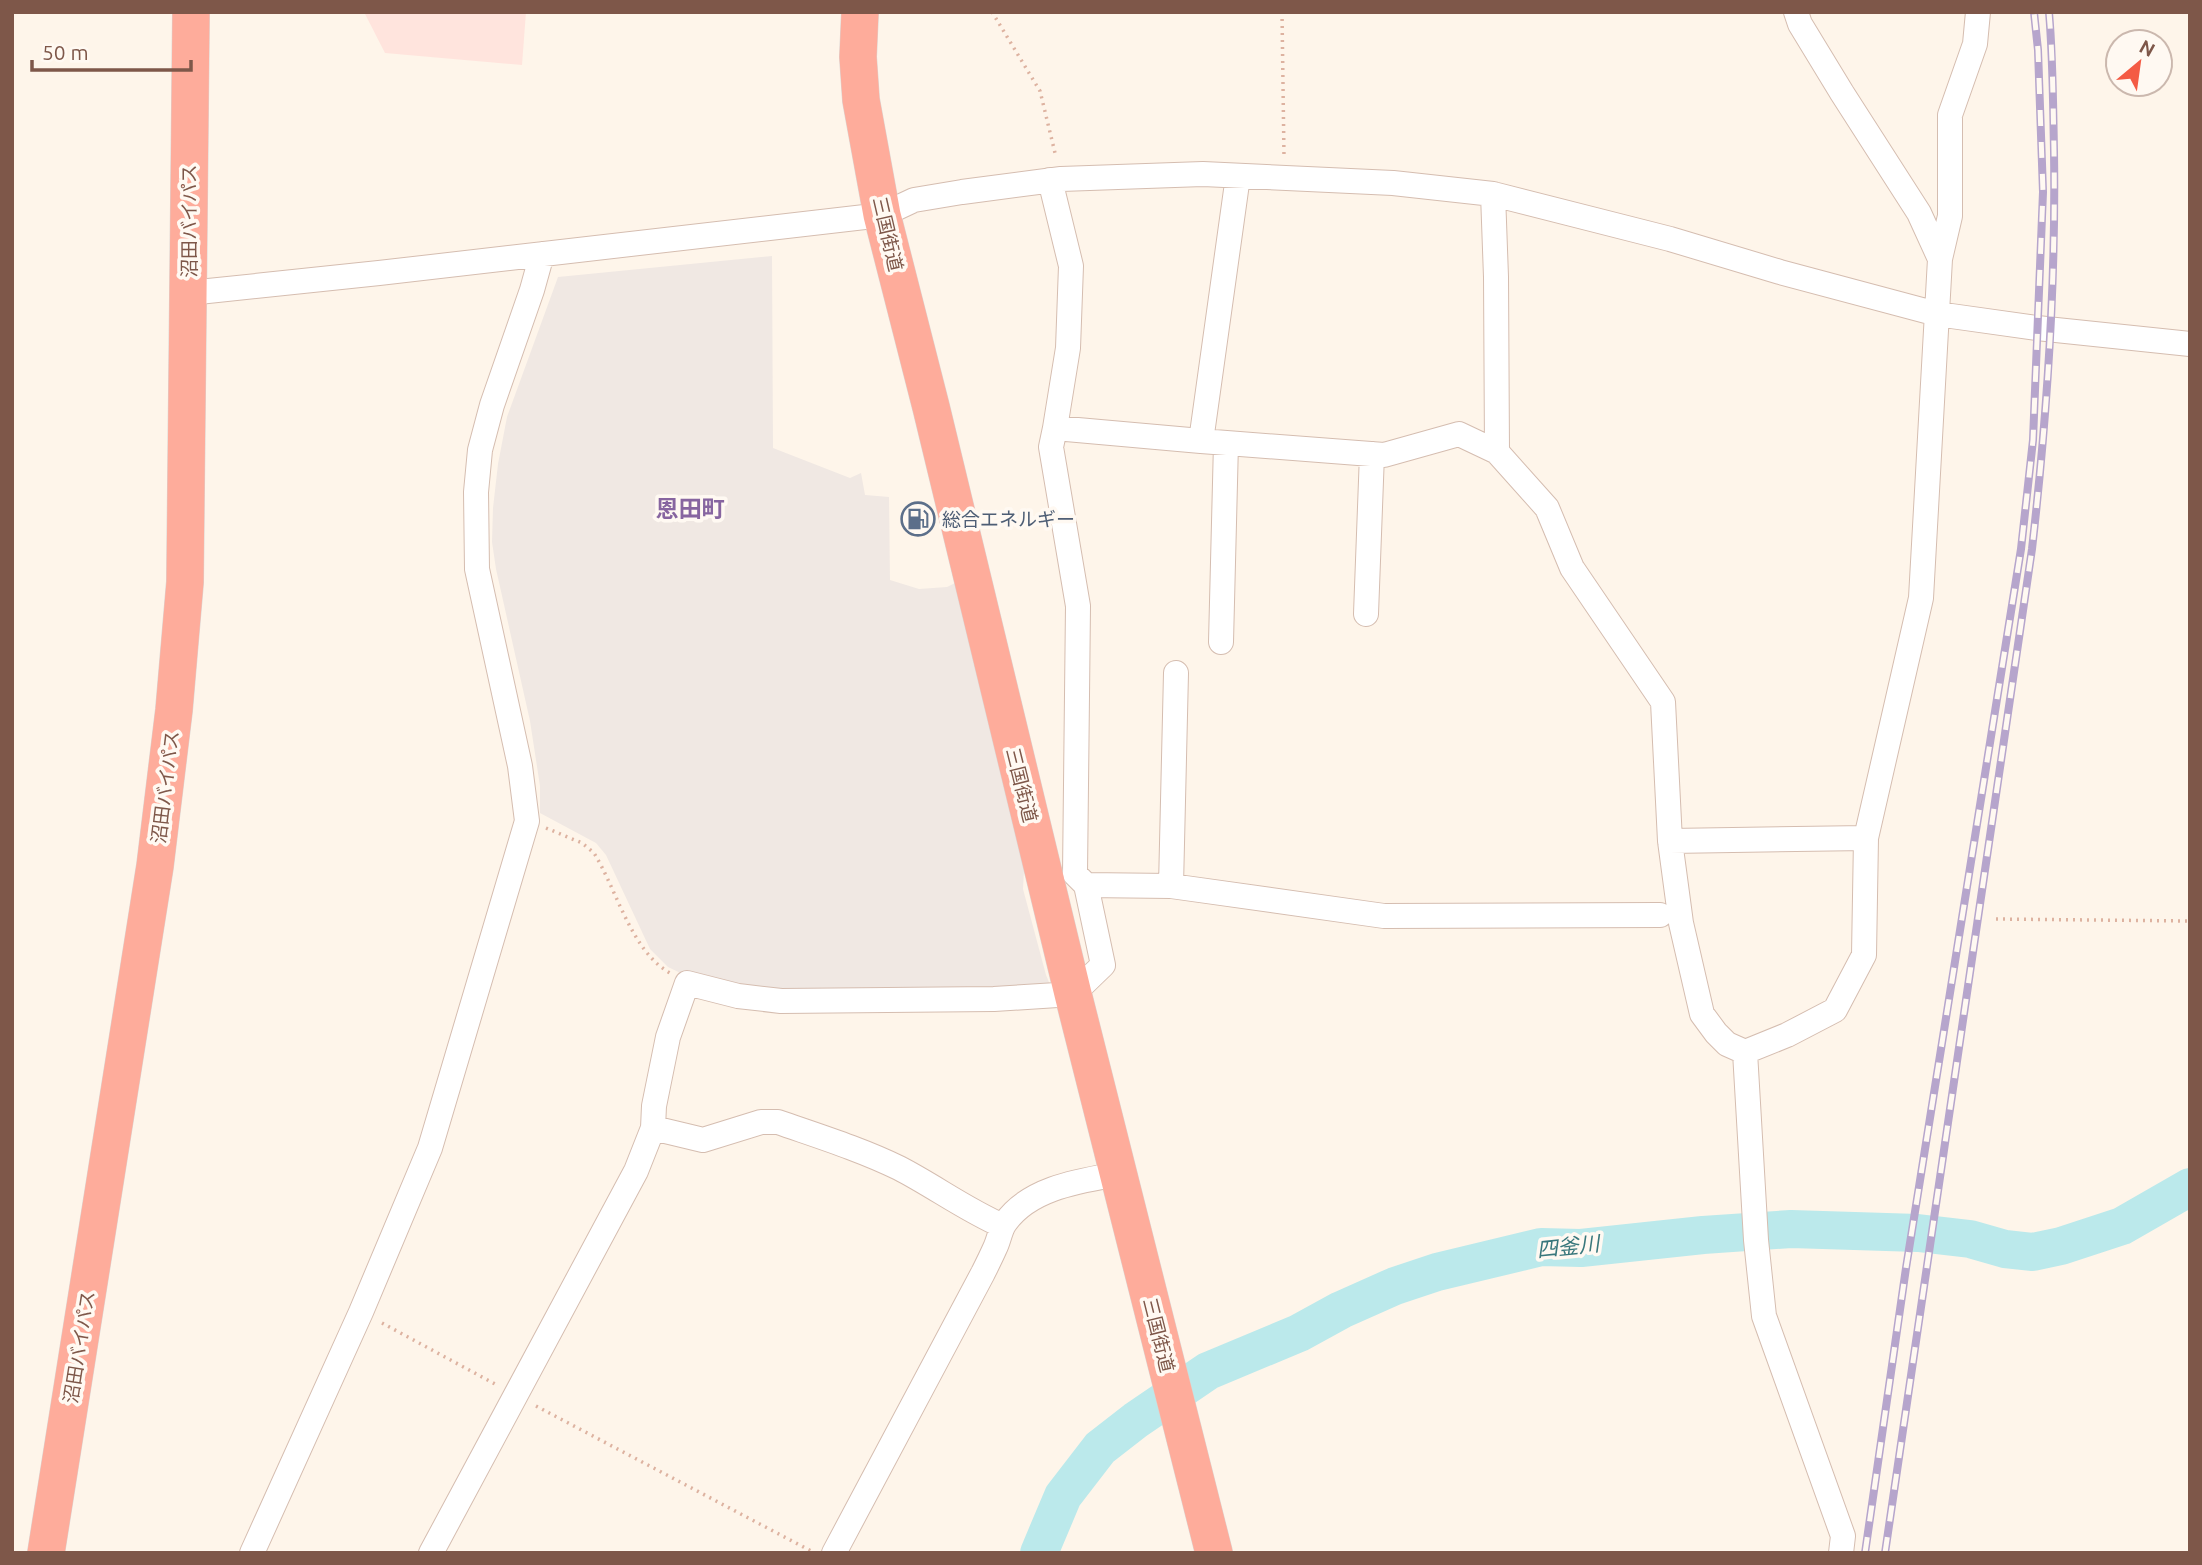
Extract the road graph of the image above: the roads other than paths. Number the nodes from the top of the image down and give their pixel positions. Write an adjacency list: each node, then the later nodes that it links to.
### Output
1 (191, 12): 11 (highway, 沼田バイパス)
2 (860, 12): 8 (highway, 三国街道)
3 (1796, 12): 10 (street)
4 (1978, 12): 10 (street)
5 (1238, 176): 6 (street); 7 (street); 15 (street)
6 (1056, 180): 8 (street); 14 (street)
7 (1493, 194): 12 (street); 16 (street)
8 (882, 215): 9 (street); 26 (highway, 三国街道)
9 (542, 254): 11 (street); 32 (street)
10 (1940, 258): 12 (street)
11 (189, 293): 31 (highway, 沼田バイパス)
12 (1937, 314): 13 (street); 21 (street)
13 (2190, 344)
14 (1055, 428): 15 (street); 23 (street)
15 (1214, 442): 17 (street); 19 (street)
16 (1497, 452): 17 (street); 22 (street)
17 (1372, 454): 18 (street)
18 (1366, 614)
19 (1221, 642)
20 (1176, 673): 24 (street)
21 (1867, 838): 22 (street); 27 (street)
22 (1670, 841): 27 (street)
23 (1086, 885): 24 (street); 26 (street)
24 (1171, 886): 25 (street)
25 (1660, 915)
26 (1073, 994): 28 (street); 29 (highway, 三国街道)
27 (1745, 1052): 36 (street)
28 (653, 1128): 30 (street); 33 (street)
29 (1118, 1174): 30 (street); 35 (highway, 三国街道)
30 (1003, 1226): 34 (street)
31 (46, 1553)
32 (252, 1553)
33 (431, 1553)
34 (834, 1553)
35 (1214, 1553)
36 (1841, 1553)

